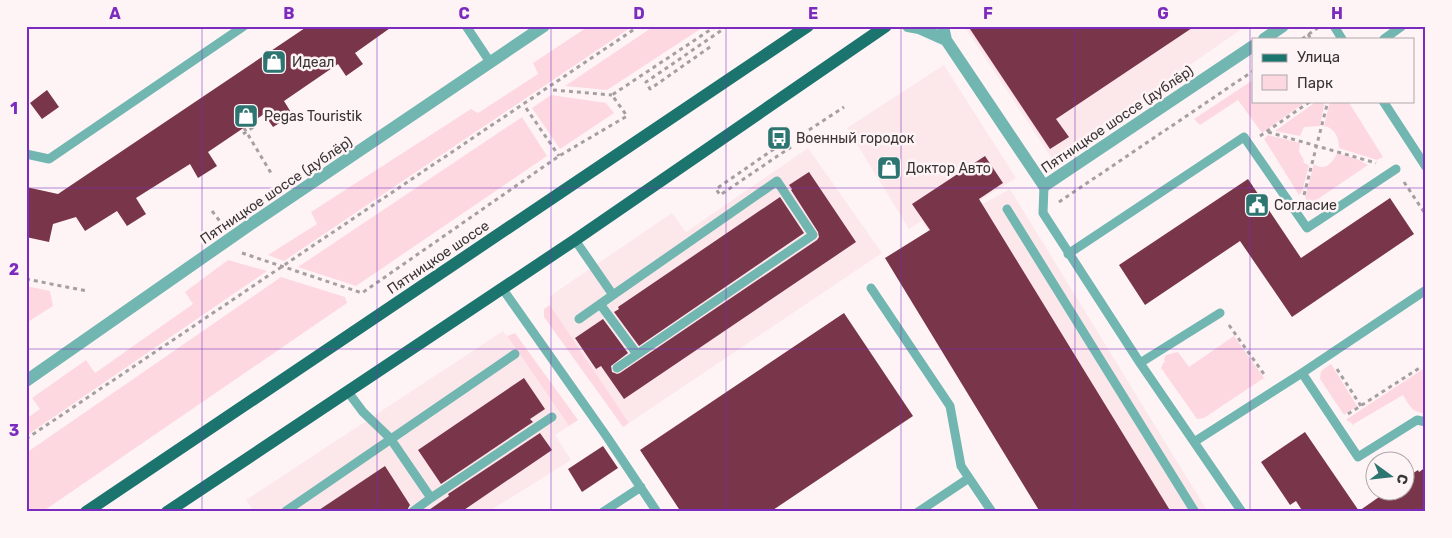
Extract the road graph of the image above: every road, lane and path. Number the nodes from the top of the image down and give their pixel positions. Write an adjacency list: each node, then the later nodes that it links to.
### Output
1 (244, 26): 39 (lane)
2 (466, 26): 23 (lane)
3 (544, 26): 23 (street, Пятницкое шоссе (дублёр))
4 (639, 26): 54 (path)
5 (718, 26): 22 (path); 26 (path)
6 (808, 26): 86 (main road, Пятницкое шоссе)
7 (886, 26): 51 (main road)
8 (908, 26): 20 (street)
9 (943, 26): 20 (street, Пятницкое шоссе (дублёр))
10 (1283, 26): 15 (street)
11 (1320, 26): 14 (path)
12 (1334, 26): 18 (lane)
13 (1402, 26): 19 (lane)
14 (1308, 34): 16 (path); 17 (path)
15 (1265, 38)
16 (1303, 38)
17 (1310, 38)
18 (1341, 38)
19 (1385, 38)
20 (946, 40): 44 (street, Пятницкое шоссе (дублёр))
21 (1252, 47): 44 (street, Пятницкое шоссе (дублёр))
22 (710, 48)
23 (490, 62): 71 (street, Пятницкое шоссе (дублёр))
24 (1252, 72): 48 (path)
25 (553, 90): 26 (path)
26 (612, 95): 40 (path)
27 (1310, 102): 34 (path)
28 (1328, 102): 36 (path)
29 (1384, 102): 41 (lane)
30 (844, 107): 33 (path)
31 (526, 108): 40 (path)
32 (255, 126): 43 (path)
33 (809, 130)
34 (1268, 132): 35 (path); 36 (path)
35 (1258, 137)
36 (1316, 145): 42 (path); 45 (path)
37 (791, 147): 38 (path)
38 (774, 149)
39 (26, 154)
40 (559, 156): 54 (path)
41 (1426, 167)
42 (1396, 169): 49 (path); 53 (lane)
43 (271, 173)
44 (1044, 186): 48 (lane)
45 (1303, 197)
46 (1007, 209): 93 (lane)
47 (212, 211): 50 (path)
48 (1042, 213): 53 (lane)
49 (1426, 215)
50 (225, 228)
51 (575, 240): 56 (main road); 60 (lane)
52 (242, 253): 54 (path)
53 (1068, 254): 67 (lane)
54 (281, 266): 79 (path)
55 (26, 280): 59 (path)
56 (502, 288): 73 (main road); 82 (lane)
57 (871, 288): 81 (lane)
58 (1426, 290): 70 (lane)
59 (87, 291)
60 (613, 295): 61 (lane); 65 (lane)
61 (600, 304): 63 (lane); 65 (lane)
62 (1220, 312): 67 (lane); 72 (path)
63 (579, 319)
64 (515, 354): 78 (lane)
65 (637, 354): 69 (lane)
66 (1332, 362): 74 (path)
67 (1140, 363): 80 (lane)
68 (1421, 366): 74 (path)
69 (617, 368)
70 (1302, 373): 77 (lane); 80 (lane)
71 (26, 381)
72 (1268, 381)
73 (348, 392): 78 (lane); 84 (main road)
74 (1361, 406): 77 (path)
75 (552, 417): 83 (lane)
76 (1426, 422): 77 (lane)
77 (1335, 423)
78 (390, 438): 83 (lane); 85 (lane)
79 (26, 439)
80 (1194, 442): 94 (lane)
81 (969, 478): 91 (lane); 92 (lane)
82 (641, 487): 89 (lane); 90 (lane)
83 (431, 498): 88 (lane)
84 (181, 508): 87 (main road)
85 (286, 511)
86 (86, 512)
87 (167, 512)
88 (412, 512)
89 (604, 512)
90 (658, 512)
91 (918, 512)
92 (992, 512)
93 (1195, 512)
94 (1242, 512)

